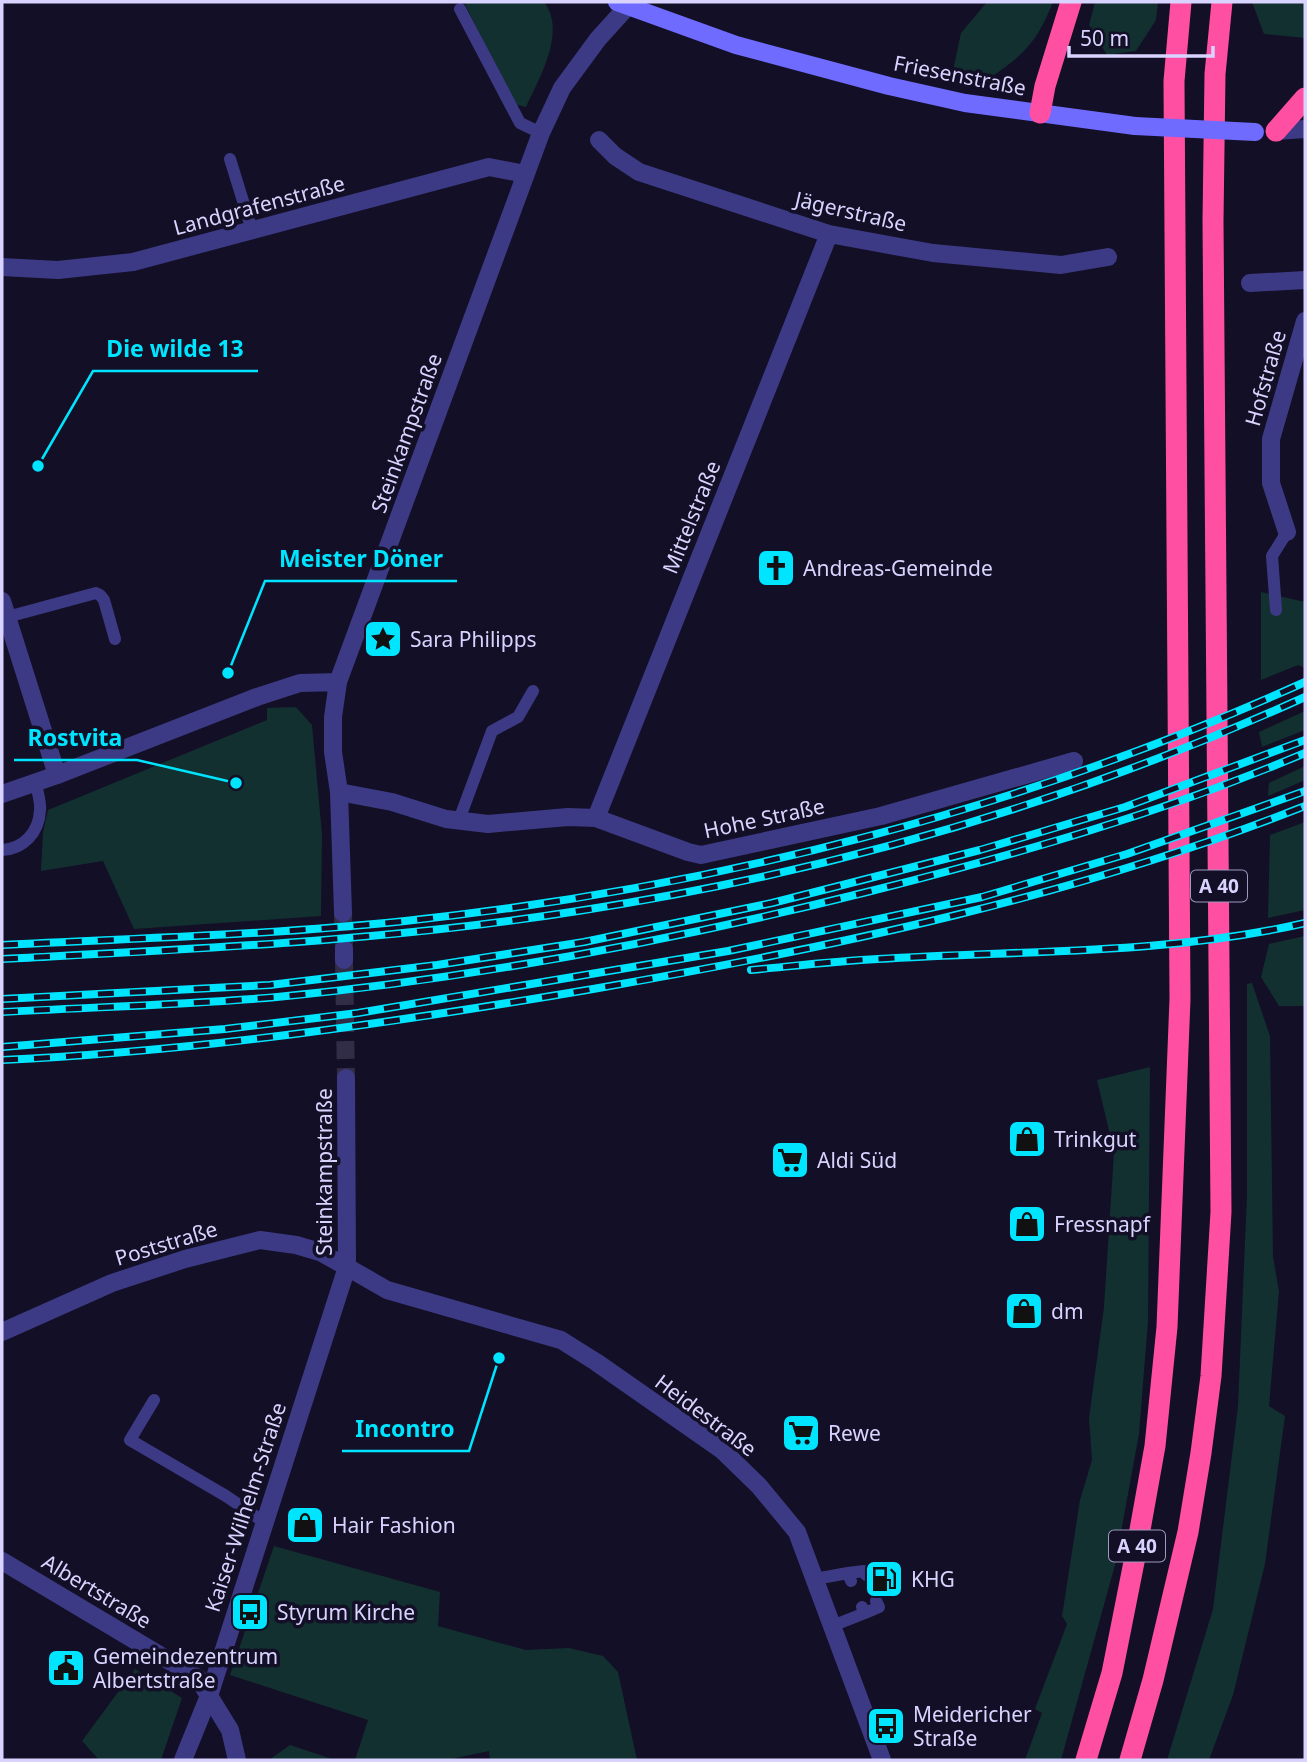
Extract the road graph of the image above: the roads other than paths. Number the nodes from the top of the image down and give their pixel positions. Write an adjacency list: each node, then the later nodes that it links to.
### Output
1 (1071, 2): 7 (highway)
2 (1181, 2): 50 (highway, A 40)
3 (1222, 2): 51 (highway, A 40)
4 (626, 4): 7 (main road, Friesenstraße); 10 (street, Steinkampstraße)
5 (460, 9): 10 (lane)
6 (1305, 98): 9 (highway)
7 (1040, 113): 9 (main road, Friesenstraße, bridge)
8 (1305, 129): 9 (street, Friesenstraße)
9 (1276, 131)
10 (541, 133): 13 (street, Steinkampstraße)
11 (599, 140): 15 (street, Jägerstraße)
12 (230, 159): 14 (lane)
13 (525, 174): 14 (street, Landgrafenstraße); 25 (street, Steinkampstraße)
14 (252, 230): 17 (street, Landgrafenstraße)
15 (829, 234): 16 (street, Jägerstraße); 32 (street, Mittelstraße)
16 (1108, 257)
17 (2, 267)
18 (1305, 280): 19 (street)
19 (1250, 282)
20 (1305, 321): 21 (street, Hofstraße)
21 (1287, 532): 23 (lane, Hofstraße)
22 (4, 609): 24 (lane); 28 (street)
23 (1276, 610)
24 (115, 639)
25 (338, 682): 28 (street); 30 (street, Steinkampstraße)
26 (533, 691): 33 (lane)
27 (1074, 761): 32 (street, Hohe Straße)
28 (57, 775): 29 (street)
29 (36, 783): 31 (street); 34 (lane)
30 (340, 792): 33 (street, Hohe Straße); 35 (street, Steinkampstraße)
31 (2, 794)
32 (596, 818): 33 (street, Hohe Straße)
33 (459, 820)
34 (2, 850)
35 (343, 913)
36 (346, 1078): 37 (street, Steinkampstraße)
37 (347, 1267): 38 (street, Poststraße); 40 (street, Kaiser-Wilhelm-Straße); 43 (street, Heidestraße)
38 (2, 1332)
39 (154, 1399): 40 (lane)
40 (264, 1522): 46 (street, Kaiser-Wilhelm-Straße)
41 (2, 1561): 46 (street, Albertstraße)
42 (866, 1575): 43 (lane)
43 (815, 1579): 45 (street, Heidestraße)
44 (876, 1601): 45 (lane)
45 (832, 1626): 49 (street, Heidestraße)
46 (209, 1696): 47 (street, Kaiser-Wilhelm-Straße); 48 (street, Albertstraße)
47 (183, 1760)
48 (237, 1760)
49 (882, 1760)
50 (1086, 1760)
51 (1130, 1760)

